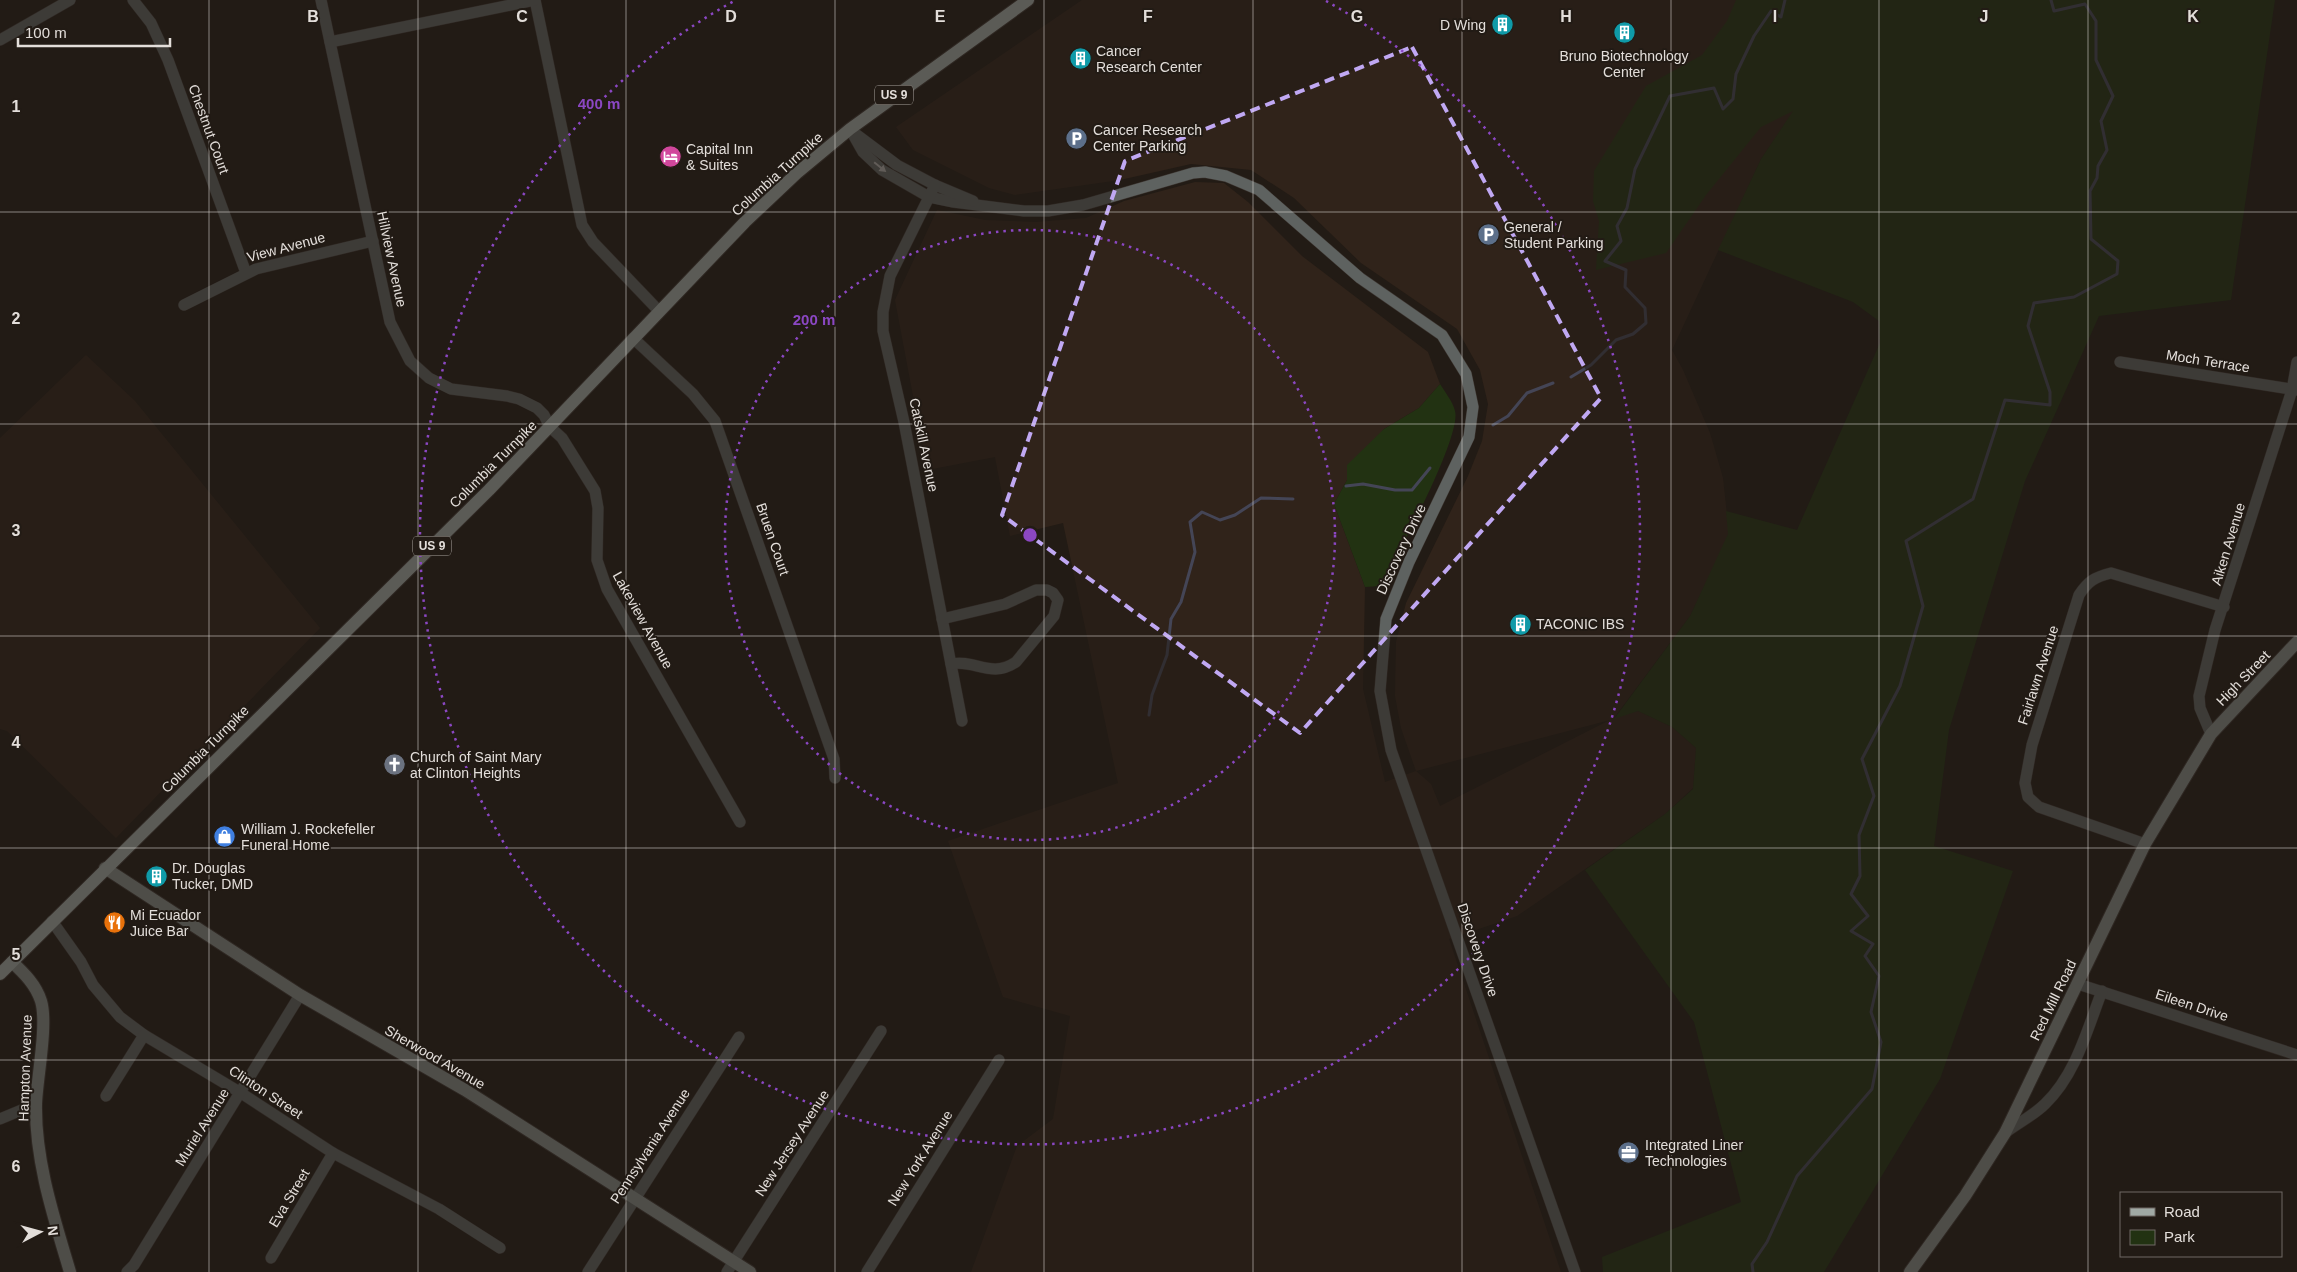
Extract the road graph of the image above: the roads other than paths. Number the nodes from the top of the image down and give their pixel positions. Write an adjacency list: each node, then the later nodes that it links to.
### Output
1 (70, 0): 6 (street)
2 (133, 0): 13 (street, Chestnut Court)
3 (321, 0): 7 (street, Hillview Avenue)
4 (535, 0): 7 (street); 15 (street)
5 (1028, 0): 8 (main road, Columbia Turnpike / US 9)
6 (0, 40)
7 (330, 42): 12 (street, Hillview Avenue)
8 (850, 129): 9 (street, Discovery Drive); 10 (street, Discovery Drive, one-way to 10); 15 (main road, Columbia Turnpike / US 9)
9 (935, 185): 10 (street, Catskill Avenue); 11 (street, Discovery Drive)
10 (929, 197): 11 (street, Discovery Drive); 22 (street, Catskill Avenue)
11 (986, 206): 57 (street, Discovery Drive)
12 (373, 241): 13 (street, View Avenue); 20 (street, Hillview Avenue)
13 (246, 273): 14 (street, View Avenue)
14 (184, 305)
15 (659, 310): 16 (main road, Columbia Turnpike / US 9)
16 (633, 338): 20 (main road, Columbia Turnpike / US 9); 27 (street, Bruen Court)
17 (2120, 362): 19 (street, Moch Terrace)
18 (2297, 362): 19 (street, Aiken Avenue)
19 (2294, 390): 21 (street, Aiken Avenue)
20 (550, 427): 28 (street, Lakeview Avenue); 30 (main road, Columbia Turnpike / US 9)
21 (2224, 607): 26 (street, Aiken Avenue); 29 (street, Fairlawn Avenue)
22 (942, 619): 24 (street, Catskill Avenue); 24 (street)
23 (2297, 642): 26 (street, High Street)
24 (951, 664): 25 (street, Catskill Avenue)
25 (962, 721)
26 (2211, 734): 29 (street, Red Mill Road)
27 (836, 778)
28 (740, 822)
29 (2145, 844): 34 (street, Red Mill Road)
30 (105, 868): 31 (main road, Columbia Turnpike / US 9); 36 (street, Sherwood Avenue)
31 (52, 921): 32 (main road, Columbia Turnpike / US 9); 38 (street, Clinton Street)
32 (12, 962): 33 (main road, Columbia Turnpike / US 9); 44 (street, Hampton Avenue)
33 (0, 974)
34 (2078, 984): 35 (street, Eileen Drive); 46 (street, Red Mill Road)
35 (2102, 992): 40 (street, Eileen Drive); 46 (street)
36 (300, 995): 42 (street, Muriel Avenue); 48 (street, Sherwood Avenue)
37 (881, 1031): 51 (street, New Jersey Avenue)
38 (144, 1036): 42 (street, Clinton Street); 43 (street)
39 (739, 1037): 48 (street, Pennsylvania Avenue)
40 (2297, 1055)
41 (999, 1060): 56 (street, New York Avenue)
42 (241, 1093): 47 (street, Clinton Street); 53 (street, Muriel Avenue)
43 (106, 1096)
44 (36, 1104): 45 (street); 52 (street, Hampton Avenue)
45 (0, 1119)
46 (2005, 1133): 58 (street, Red Mill Road)
47 (333, 1153): 49 (street, Clinton Street); 50 (street, Eva Street)
48 (634, 1198): 51 (street, Sherwood Avenue); 54 (street, Pennsylvania Avenue)
49 (500, 1248)
50 (271, 1258)
51 (731, 1267): 55 (street, Sherwood Avenue)
52 (70, 1272)
53 (127, 1272)
54 (588, 1272)
55 (750, 1272)
56 (867, 1272)
57 (1575, 1272)
58 (1910, 1272)

